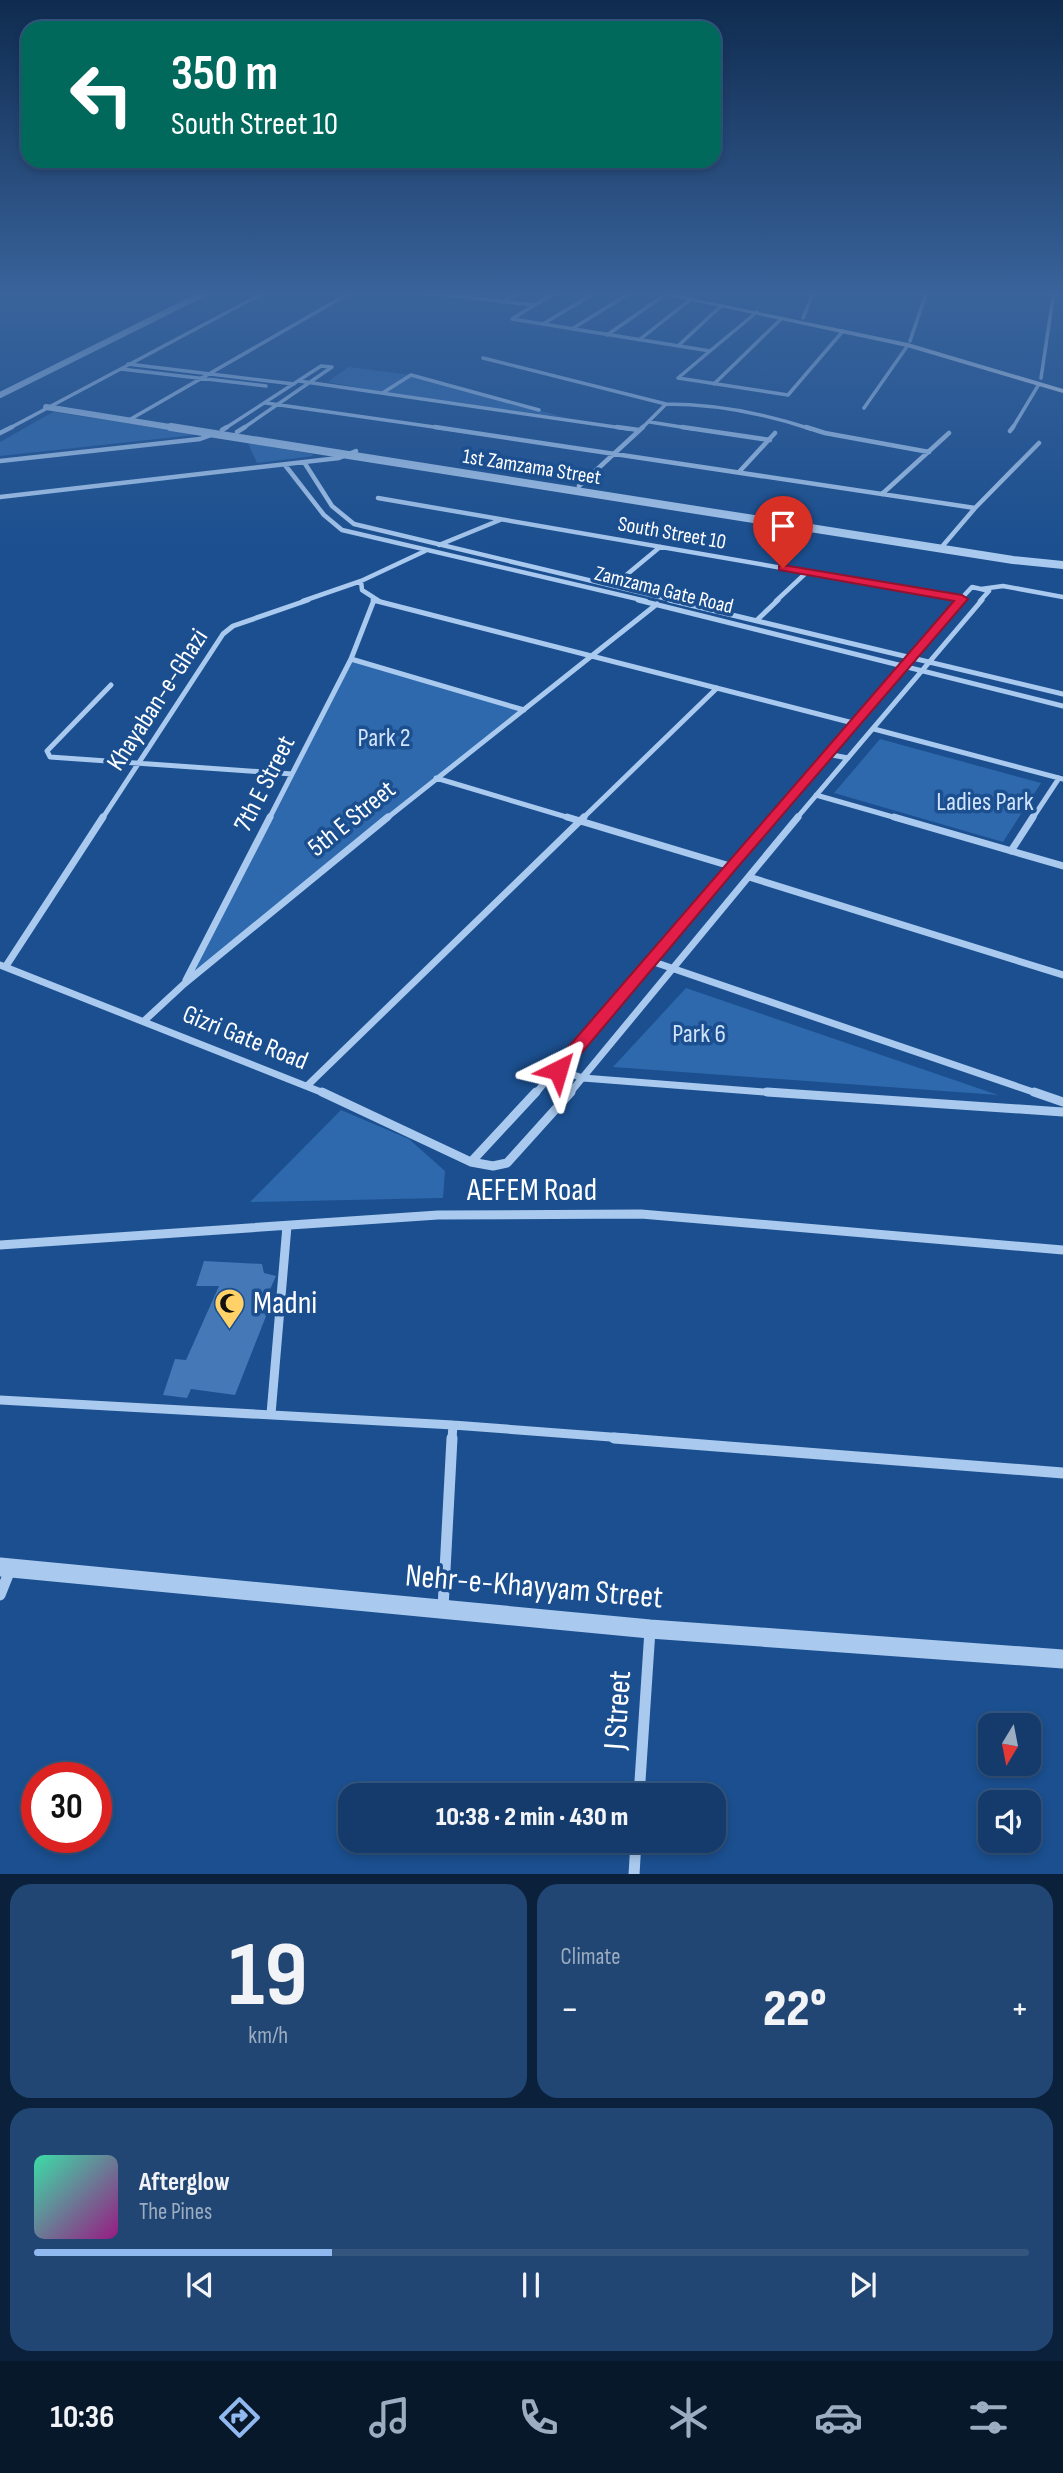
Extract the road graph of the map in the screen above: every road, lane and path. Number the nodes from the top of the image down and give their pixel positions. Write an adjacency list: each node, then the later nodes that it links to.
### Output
1 (33, 378): 26 (street)
2 (100, 378): 30 (street)
3 (205, 378): 32 (street)
4 (209, 378): 23 (street)
5 (249, 378): 19 (street)
6 (303, 378): 16 (street)
7 (317, 378): 18 (street)
8 (406, 378): 25 (street)
9 (424, 378): 33 (street)
10 (564, 378): 29 (street)
11 (681, 378): 20 (street)
12 (720, 378): 20 (street)
13 (802, 378): 20 (street)
14 (884, 378): 31 (street)
15 (1031, 378): 17 (main road)
16 (299, 381): 18 (street); 19 (street)
17 (1040, 381): 21 (main road); 24 (main road); 36 (street)
18 (312, 382): 22 (street); 25 (street)
19 (294, 384): 22 (street); 23 (street)
20 (714, 384)
21 (1063, 385)
22 (307, 386): 28 (street)
23 (287, 388): 27 (street)
24 (1063, 391)
25 (384, 393): 33 (street)
26 (0, 395)
27 (266, 402): 28 (street); 37 (street)
28 (279, 404): 38 (street); 44 (street)
29 (666, 404): 34 (street); 45 (street)
30 (50, 405): 32 (street, 1st Zamzama Street); 39 (street)
31 (864, 408)
32 (133, 418): 37 (street, 1st Zamzama Street)
33 (567, 418): 35 (street)
34 (650, 422): 35 (street); 42 (street)
35 (639, 430): 44 (street)
36 (1010, 431)
37 (219, 432): 38 (street, 1st Zamzama Street); 46 (street, 1st Zamzama Street); 47 (street)
38 (237, 432): 46 (street, 1st Zamzama Street)
39 (0, 433)
40 (775, 433): 42 (street)
41 (948, 433): 45 (street)
42 (770, 440): 50 (street)
43 (1039, 443): 57 (street)
44 (615, 452): 50 (street); 52 (street)
45 (929, 452): 53 (street)
46 (353, 453): 48 (street); 51 (street, 1st Zamzama Street)
47 (0, 461)
48 (304, 462): 49 (street); 59 (street, Zamzama Gate Road)
49 (285, 465): 54 (street); 62 (street, Zamzama Gate Road)
50 (739, 472): 53 (street)
51 (512, 478): 52 (street, 1st Zamzama Street); 56 (street, 1st Zamzama Street)
52 (579, 486): 56 (street, 1st Zamzama Street)
53 (882, 494): 57 (street)
54 (0, 497)
55 (377, 498): 58 (street, South Street 10)
56 (662, 502): 60 (street, 1st Zamzama Street)
57 (975, 508): 60 (street)
58 (500, 520): 59 (street, Khayaban-e-Ghazi); 61 (street, South Street 10)
59 (440, 544): 62 (street, Khayaban-e-Ghazi); 66 (street, Zamzama Gate Road)
60 (942, 546): 63 (street, 1st Zamzama Street)
61 (660, 547): 64 (street, South Street 10); 66 (street)
62 (425, 551): 65 (street, Khayaban-e-Ghazi); 71 (street, Zamzama Gate Road)
63 (1063, 565)
64 (807, 572): 69 (street, South Street 10); 72 (street)
65 (361, 581): 70 (street); 90 (street, Khayaban-e-Ghazi)
66 (613, 586): 72 (street, Zamzama Gate Road)
67 (981, 589): 68 (street); 69 (street); 78 (street)
68 (1063, 597)
69 (962, 599): 77 (street)
70 (374, 600): 75 (street); 76 (street, 7th E Street)
71 (657, 604): 74 (street, Zamzama Gate Road); 75 (street, 5th E Street)
72 (757, 620): 73 (street, Zamzama Gate Road)
73 (797, 630): 74 (street); 77 (street, Zamzama Gate Road)
74 (788, 637): 79 (street, Zamzama Gate Road)
75 (595, 654): 82 (street); 85 (street, 5th E Street)
76 (351, 659): 85 (street); 91 (street, 7th E Street)
77 (909, 659): 78 (street, Zamzama Gate Road); 79 (street)
78 (928, 663): 80 (street); 83 (street, Zamzama Gate Road)
79 (902, 665): 80 (street, Zamzama Gate Road); 86 (street)
80 (921, 670): 84 (street, Zamzama Gate Road); 87 (street)
81 (110, 685): 90 (street)
82 (717, 688): 86 (street); 95 (street)
83 (1063, 694)
84 (1063, 706)
85 (524, 710): 92 (street, 5th E Street)
86 (853, 723): 88 (street)
87 (874, 729): 89 (street); 93 (street)
88 (827, 754): 89 (street); 97 (street)
89 (848, 758): 94 (street)
90 (139, 765): 91 (street); 101 (street, Khayaban-e-Ghazi)
91 (292, 774): 104 (street, 7th E Street)
92 (436, 778): 95 (street); 104 (street, 5th E Street)
93 (1061, 779): 96 (street)
94 (816, 795): 96 (street); 99 (street)
95 (581, 820): 97 (street); 108 (street)
96 (1011, 851): 98 (street)
97 (730, 866): 100 (street)
98 (1063, 866)
99 (749, 877): 102 (street); 103 (street)
100 (651, 961): 102 (street); 106 (street)
101 (3, 965): 105 (street, Gizri Gate Road)
102 (675, 967): 107 (street); 109 (street)
103 (1063, 975)
104 (184, 984): 105 (street, 5th E Street)
105 (144, 1021): 108 (street, Gizri Gate Road)
106 (558, 1070): 107 (street); 111 (street)
107 (583, 1078): 110 (street); 111 (street)
108 (308, 1085): 111 (street, Gizri Gate Road)
109 (1063, 1102)
110 (1063, 1112)
111 (471, 1162)
112 (287, 1226): 113 (street, AEFEM Road); 114 (street, AEFEM Road); 116 (street)
113 (0, 1245)
114 (1063, 1250)
115 (0, 1400): 116 (street)
116 (271, 1414): 117 (street)
117 (453, 1425): 118 (street); 121 (street)
118 (1063, 1473)
119 (6, 1566): 120 (street); 121 (street, Nehr-e-Khayyam Street)
120 (0, 1595)
121 (443, 1609): 122 (street, Nehr-e-Khayyam Street)
122 (650, 1629): 123 (street, Nehr-e-Khayyam Street); 124 (street, J Street)
123 (1063, 1659)
124 (640, 1783)
125 (635, 1853): 126 (street)
126 (634, 1874)

